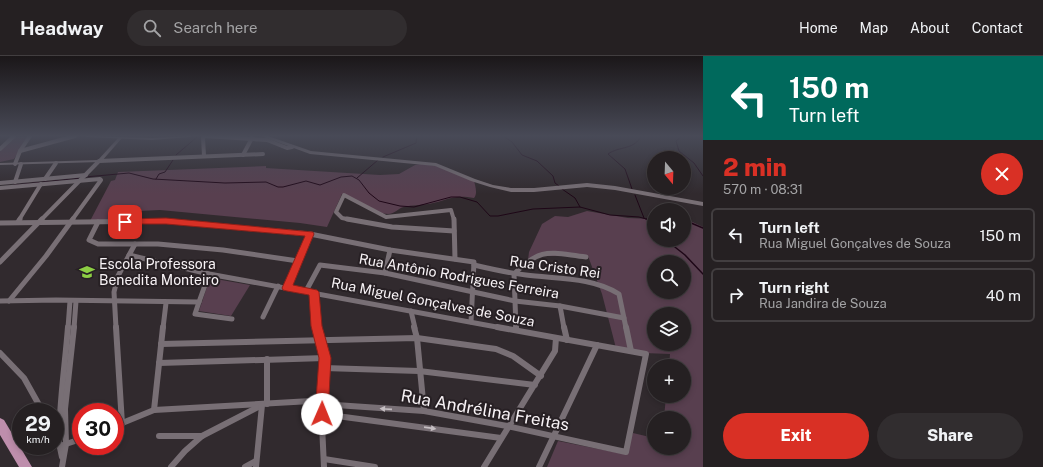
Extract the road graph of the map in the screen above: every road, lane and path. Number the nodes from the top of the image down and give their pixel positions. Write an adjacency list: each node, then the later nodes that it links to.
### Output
1 (19, 155): 9 (street)
2 (104, 155): 6 (street)
3 (236, 155): 5 (street)
4 (343, 155): 16 (main road)
5 (204, 156): 6 (street)
6 (99, 161): 7 (street); 10 (street)
7 (56, 163): 9 (street); 11 (street)
8 (0, 164): 9 (street)
9 (18, 164): 12 (street)
10 (82, 178): 11 (street); 14 (street); 17 (street); 18 (street)
11 (45, 179): 12 (street)
12 (15, 182): 13 (street)
13 (0, 183)
14 (41, 184): 15 (street); 19 (street)
15 (0, 188)
16 (703, 204)
17 (40, 221): 18 (street, Rua Cristo Rei); 19 (street, Rua Cristo Rei); 30 (street)
18 (72, 221): 20 (street, Rua Cristo Rei); 41 (street)
19 (18, 222): 21 (street, Rua Cristo Rei)
20 (98, 222): 23 (street, Rua Cristo Rei); 24 (street)
21 (0, 223)
22 (454, 231): 22 (street); 28 (street)
23 (310, 234): 25 (street, Rua Cristo Rei); 29 (street)
24 (135, 244): 26 (street); 29 (street)
25 (390, 250): 28 (street, Rua Cristo Rei); 32 (street)
26 (129, 255): 33 (street, Rua Miguel Gonçalves de Souza); 43 (street)
27 (586, 257): 34 (street)
28 (456, 259): 31 (street, Rua Cristo Rei)
29 (298, 261): 36 (street)
30 (0, 262)
31 (474, 263): 34 (street, Rua Cristo Rei); 38 (street)
32 (385, 273): 37 (street, Rua Antônio Rodrigues Ferreira); 38 (street, Rua Antônio Rodrigues Ferreira)
33 (209, 274): 35 (street, Rua Miguel Gonçalves de Souza); 45 (street)
34 (514, 274): 44 (street); 50 (street, Rua Cristo Rei)
35 (278, 286): 36 (street, Rua Miguel Gonçalves de Souza); 49 (street)
36 (287, 288): 37 (street, Rua Miguel Gonçalves de Souza)
37 (306, 291): 39 (street, Rua Miguel Gonçalves de Souza)
38 (472, 291): 44 (street, Rua Antônio Rodrigues Ferreira); 52 (street)
39 (314, 292): 48 (street, Rua Miguel Gonçalves de Souza); 56 (street)
40 (0, 301): 41 (street)
41 (9, 301): 42 (street)
42 (73, 301): 43 (street); 70 (street)
43 (115, 301): 46 (street); 71 (street)
44 (515, 301): 47 (street, Rua Antônio Rodrigues Ferreira); 53 (street)
45 (198, 302): 46 (street); 51 (street)
46 (166, 303): 58 (street)
47 (560, 306): 50 (street, Rua Antônio Rodrigues Ferreira); 57 (street)
48 (411, 311): 52 (street, Rua Miguel Gonçalves de Souza); 54 (street)
49 (263, 317)
50 (624, 318): 60 (street, Rua Cristo Rei)
51 (232, 319)
52 (471, 322): 53 (street, Rua Miguel Gonçalves de Souza)
53 (516, 330): 55 (street, Rua Miguel Gonçalves de Souza)
54 (417, 338): 56 (street); 66 (street); 67 (street)
55 (556, 338): 57 (street, Rua Miguel Gonçalves de Souza); 67 (street)
56 (320, 339): 58 (street); 62 (street)
57 (567, 340): 59 (street, Rua Miguel Gonçalves de Souza)
58 (161, 344): 64 (street)
59 (597, 345): 60 (street, Rua Miguel Gonçalves de Souza); 82 (street)
60 (631, 351): 84 (street, Rua Miguel Gonçalves de Souza)
61 (0, 353): 69 (street)
62 (325, 358): 63 (street); 65 (street)
63 (267, 359): 64 (street); 73 (street)
64 (159, 363): 74 (street)
65 (324, 368): 66 (street); 72 (street)
66 (420, 371): 68 (street); 75 (street)
67 (541, 376): 68 (street)
68 (535, 385): 79 (street)
69 (38, 403)
70 (61, 403)
71 (117, 403)
72 (321, 404): 73 (street, Rua Andrélina Freitas); 75 (street, Rua Andrélina Freitas, one-way to 72); 76 (street)
73 (265, 405): 74 (street, Rua Andrélina Freitas); 81 (street); 87 (street)
74 (154, 410): 77 (street, Rua Andrélina Freitas)
75 (424, 412): 79 (street, Rua Andrélina Freitas)
76 (322, 414): 83 (street, Rua Andrélina Freitas, one-way to 83); 86 (street)
77 (124, 422)
78 (0, 424): 88 (main road)
79 (507, 426): 82 (street, Rua Andrélina Freitas); 83 (street)
80 (158, 436): 81 (street)
81 (202, 436): 90 (street)
82 (554, 436): 84 (street, Rua Andrélina Freitas); 94 (street)
83 (501, 438): 93 (street)
84 (626, 452)
85 (62, 455): 89 (street)
86 (324, 463): 92 (street)
87 (256, 464): 91 (street)
88 (26, 467)
89 (62, 467)
90 (172, 467)
91 (245, 467)
92 (376, 467)
93 (484, 467)
94 (539, 467)

